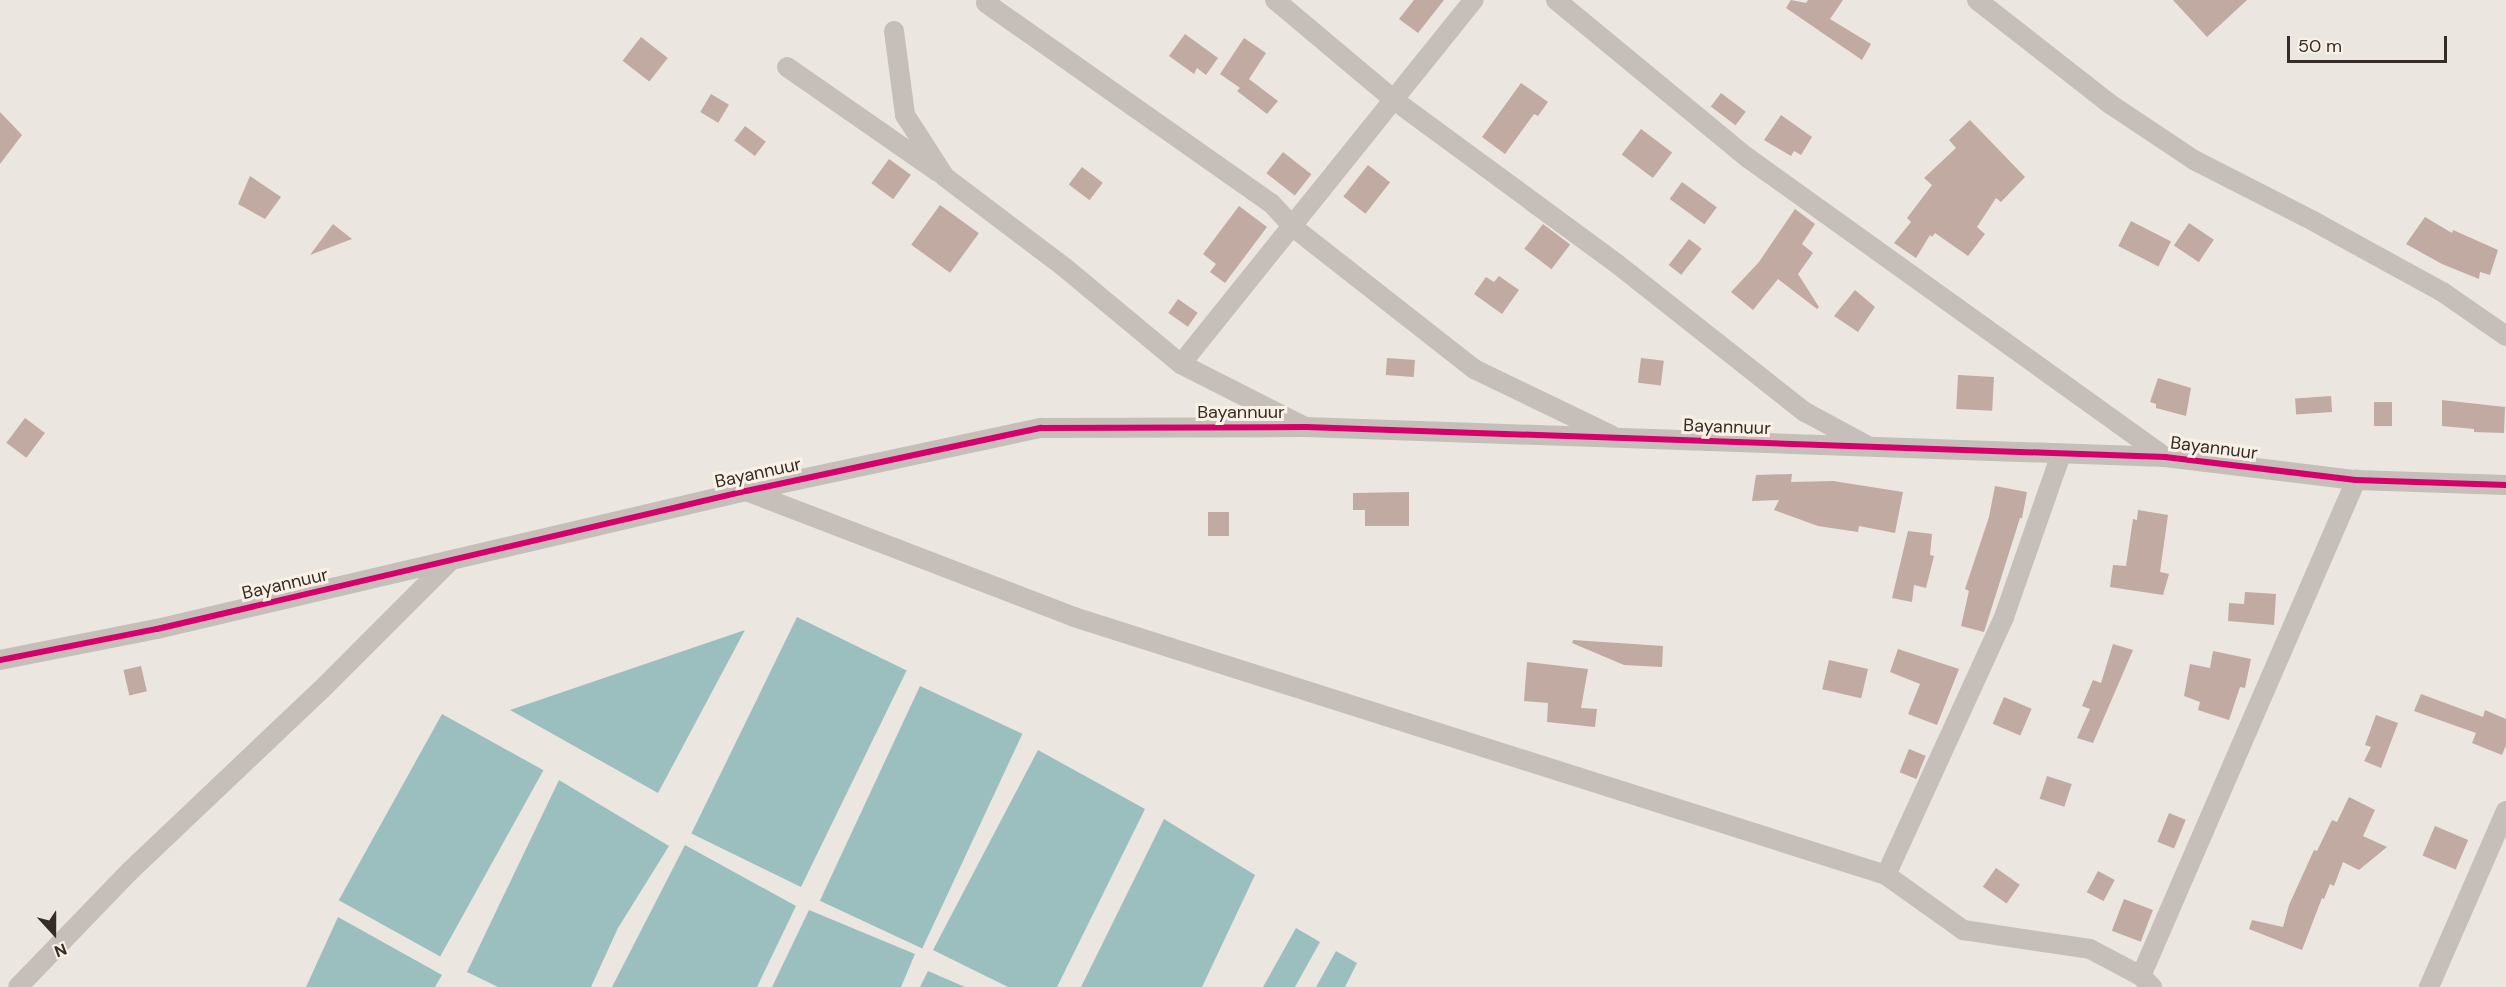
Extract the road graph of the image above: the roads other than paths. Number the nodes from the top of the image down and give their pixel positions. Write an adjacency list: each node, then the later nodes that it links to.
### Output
1 (1275, 0): 8 (street)
2 (1474, 0): 8 (street)
3 (1556, 0): 17 (street)
4 (1977, 0): 11 (street)
5 (986, 3): 10 (street)
6 (894, 31): 9 (street)
7 (787, 67): 9 (street)
8 (1394, 100): 10 (street); 15 (street)
9 (945, 177): 12 (street)
10 (1293, 227): 12 (street); 14 (street)
11 (2506, 336)
12 (1181, 364): 13 (street)
13 (1306, 427): 14 (street, Bayannuur); 20 (street, Bayannuur)
14 (1619, 438): 15 (street, Bayannuur)
15 (1870, 447): 16 (street, Bayannuur)
16 (2061, 454): 17 (street, Bayannuur); 24 (street)
17 (2165, 457): 18 (street, Bayannuur)
18 (2356, 480): 19 (street, Bayannuur); 25 (street)
19 (2506, 485)
20 (746, 490): 21 (street, Bayannuur); 24 (street)
21 (451, 560): 22 (street, Bayannuur); 26 (street)
22 (0, 660)
23 (2506, 811): 27 (street)
24 (1887, 875): 25 (street)
25 (2146, 981)
26 (18, 987)
27 (2429, 987)

